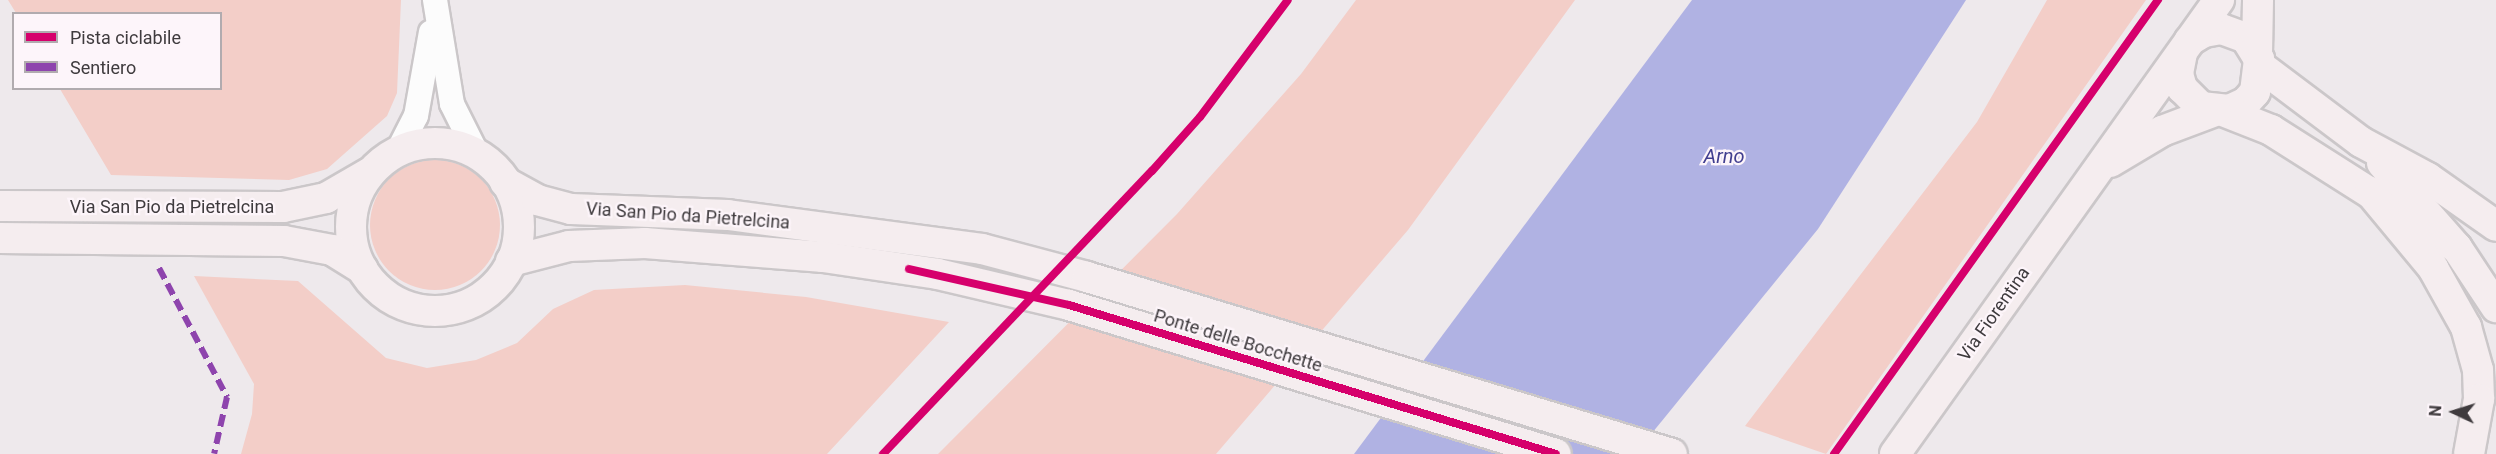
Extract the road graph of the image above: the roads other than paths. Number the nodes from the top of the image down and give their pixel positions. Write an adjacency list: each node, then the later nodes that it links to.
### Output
1 (2219, 0): 4 (main road, Via Fiorentina)
2 (2258, 0): 5 (main road, Via Fiorentina)
3 (435, 2): 8 (street); 9 (street)
4 (2186, 47): 5 (main road); 6 (main road); 11 (main road, Via Fiorentina)
5 (2259, 59): 6 (main road, Via Fiorentina); 7 (main road)
6 (2219, 111): 11 (main road, Via Fiorentina); 13 (main road)
7 (2361, 142): 15 (main road); 18 (main road)
8 (398, 151): 9 (main road); 10 (main road)
9 (477, 154): 12 (main road)
10 (372, 172): 14 (main road, Via San Pio da Pietrelcina); 20 (main road)
11 (2094, 173): 25 (main road, Via Fiorentina)
12 (505, 182): 16 (main road, Via San Pio da Pietrelcina); 19 (main road)
13 (2370, 192): 18 (main road); 26 (main road)
14 (0, 206)
15 (2496, 226)
16 (913, 237): 24 (main road, Ponte delle Bocchette)
17 (0, 238): 20 (main road, Via San Pio da Pietrelcina)
18 (2457, 248): 22 (main road)
19 (511, 261): 20 (main road); 21 (main road, Via San Pio da Pietrelcina)
20 (362, 269)
21 (909, 269): 23 (main road, Ponte delle Bocchette)
22 (2496, 307)
23 (1556, 454)
24 (1672, 454)
25 (1895, 454)
26 (2469, 454)

